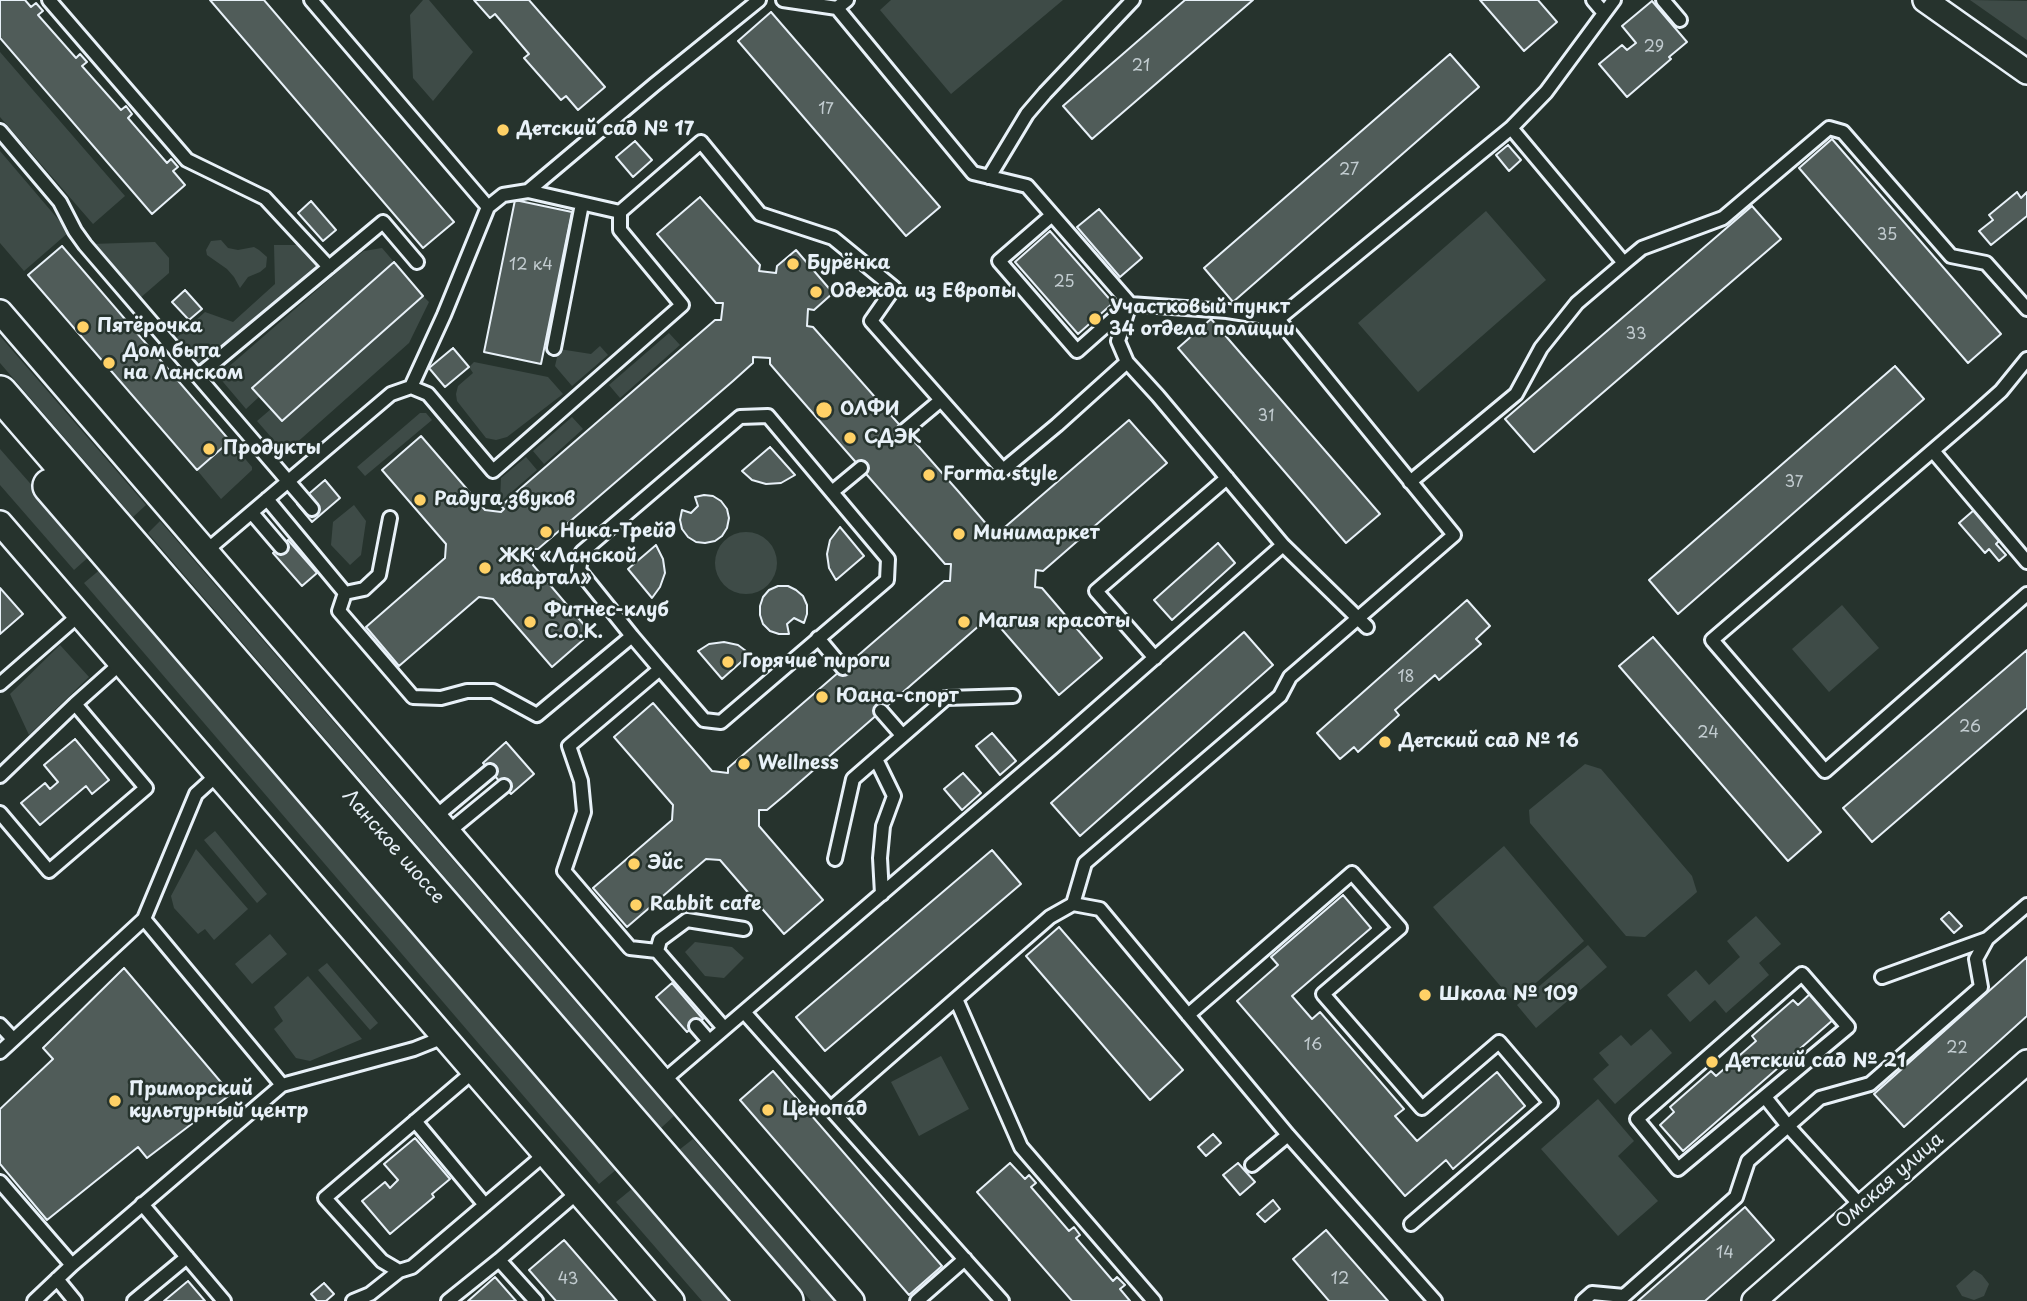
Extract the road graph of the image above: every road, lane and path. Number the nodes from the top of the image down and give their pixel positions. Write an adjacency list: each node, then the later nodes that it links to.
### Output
1 (49, 0): 24 (lane)
2 (311, 0): 19 (lane)
3 (758, 0): 17 (lane)
4 (783, 0): 10 (lane)
5 (1133, 0): 16 (lane)
6 (1593, 0): 11 (lane)
7 (1614, 0): 11 (lane)
8 (1663, 0): 12 (lane)
9 (1925, 0): 13 (street)
10 (842, 4): 16 (lane)
11 (1604, 13): 14 (lane)
12 (1680, 20)
13 (2027, 72)
14 (1511, 128): 23 (lane); 28 (lane)
15 (0, 131): 32 (lane)
16 (989, 177): 21 (lane)
17 (528, 191): 18 (lane); 19 (lane)
18 (582, 204): 20 (lane); 29 (lane)
19 (488, 207): 33 (lane)
20 (620, 212): 33 (lane); 35 (lane)
21 (1052, 215): 25 (lane); 25 (lane)
22 (416, 262): 24 (lane)
23 (1625, 262): 26 (lane); 42 (lane)
24 (329, 267): 32 (lane)
25 (1130, 304): 28 (lane); 31 (lane)
26 (2027, 309)
27 (0, 312): 51 (street)
28 (1278, 319): 42 (lane)
29 (554, 348)
30 (2027, 359): 38 (lane)
31 (1127, 362): 35 (lane); 40 (lane)
32 (198, 376): 41 (lane)
33 (411, 387): 41 (lane)
34 (0, 393): 126 (main road, Ланское шоссе)
35 (941, 400): 37 (lane)
36 (0, 428): 125 (main road, Ланское шоссе)
37 (904, 431)
38 (1933, 451): 52 (lane); 54 (lane)
39 (861, 468): 43 (lane)
40 (1227, 478): 49 (lane); 59 (lane)
41 (288, 481): 44 (lane); 45 (lane)
42 (1410, 482): 56 (lane)
43 (832, 492): 57 (lane); 58 (lane)
44 (267, 499): 46 (lane); 53 (lane)
45 (312, 509)
46 (252, 513): 50 (lane); 51 (lane)
47 (390, 518): 53 (lane)
48 (0, 523): 55 (street)
49 (1283, 545): 56 (lane); 59 (lane)
50 (281, 547)
51 (206, 551): 74 (street)
52 (2027, 562)
53 (345, 593): 57 (lane)
54 (2027, 594)
55 (79, 615): 60 (street); 63 (lane)
56 (1363, 622): 77 (lane)
57 (632, 636): 62 (lane)
58 (818, 638): 61 (lane); 62 (lane)
59 (1154, 658): 76 (lane)
60 (121, 663): 65 (lane); 70 (street)
61 (843, 668)
62 (660, 669): 82 (lane)
63 (0, 683)
64 (1013, 696): 67 (lane)
65 (75, 704): 71 (lane); 73 (lane)
66 (881, 711): 67 (lane)
67 (902, 736): 68 (lane)
68 (876, 759): 75 (lane); 76 (lane)
69 (491, 771): 74 (lane)
70 (218, 775): 79 (lane); 90 (street)
71 (0, 776)
72 (504, 786): 74 (lane)
73 (0, 814)
74 (441, 825): 96 (street)
75 (835, 859)
76 (882, 894): 85 (lane)
77 (1073, 904): 84 (lane); 86 (lane)
78 (2027, 905): 81 (lane)
79 (144, 919): 91 (lane); 97 (lane)
80 (744, 929): 82 (lane)
81 (1987, 939): 83 (lane); 101 (lane)
82 (657, 951): 89 (lane)
83 (1882, 977)
84 (956, 999): 99 (lane); 130 (lane)
85 (744, 1012): 89 (lane); 99 (lane)
86 (1188, 1015): 102 (lane); 110 (lane)
87 (0, 1025): 91 (lane)
88 (695, 1026): 92 (lane)
89 (724, 1028): 92 (lane)
90 (444, 1037): 95 (street); 97 (lane)
91 (13, 1039): 93 (lane)
92 (709, 1041): 96 (lane)
93 (0, 1052)
94 (2027, 1062): 109 (street, Омская улица)
95 (474, 1071): 100 (lane); 103 (street)
96 (663, 1081): 127 (street)
97 (282, 1085): 107 (lane)
98 (1765, 1097): 98 (lane); 101 (lane)
99 (830, 1109): 112 (lane)
100 (415, 1121): 108 (lane); 115 (lane)
101 (1788, 1126): 109 (lane); 132 (lane)
102 (1288, 1135): 104 (lane); 131 (lane)
103 (545, 1154): 106 (street); 108 (lane)
104 (1252, 1165)
105 (0, 1182): 114 (lane)
106 (578, 1192): 113 (lane); 124 (street)
107 (142, 1205): 111 (lane); 114 (lane)
108 (485, 1205): 115 (lane)
109 (1861, 1206): 133 (street, Омская улица)
110 (1411, 1224)
111 (187, 1257): 119 (lane); 120 (lane)
112 (965, 1259): 128 (lane); 129 (lane)
113 (499, 1260): 122 (lane); 123 (lane)
114 (72, 1265): 116 (lane)
115 (399, 1271): 121 (lane)
116 (57, 1279): 117 (lane); 118 (lane)
117 (34, 1301)
118 (75, 1301)
119 (134, 1301)
120 (224, 1301)
121 (353, 1301)
122 (448, 1301)
123 (536, 1301)
124 (672, 1301)
125 (753, 1301)
126 (786, 1301)
127 (852, 1301)
128 (917, 1301)
129 (1002, 1301)
130 (1154, 1301)
131 (1435, 1301)
132 (1583, 1301)
133 (1754, 1301)

